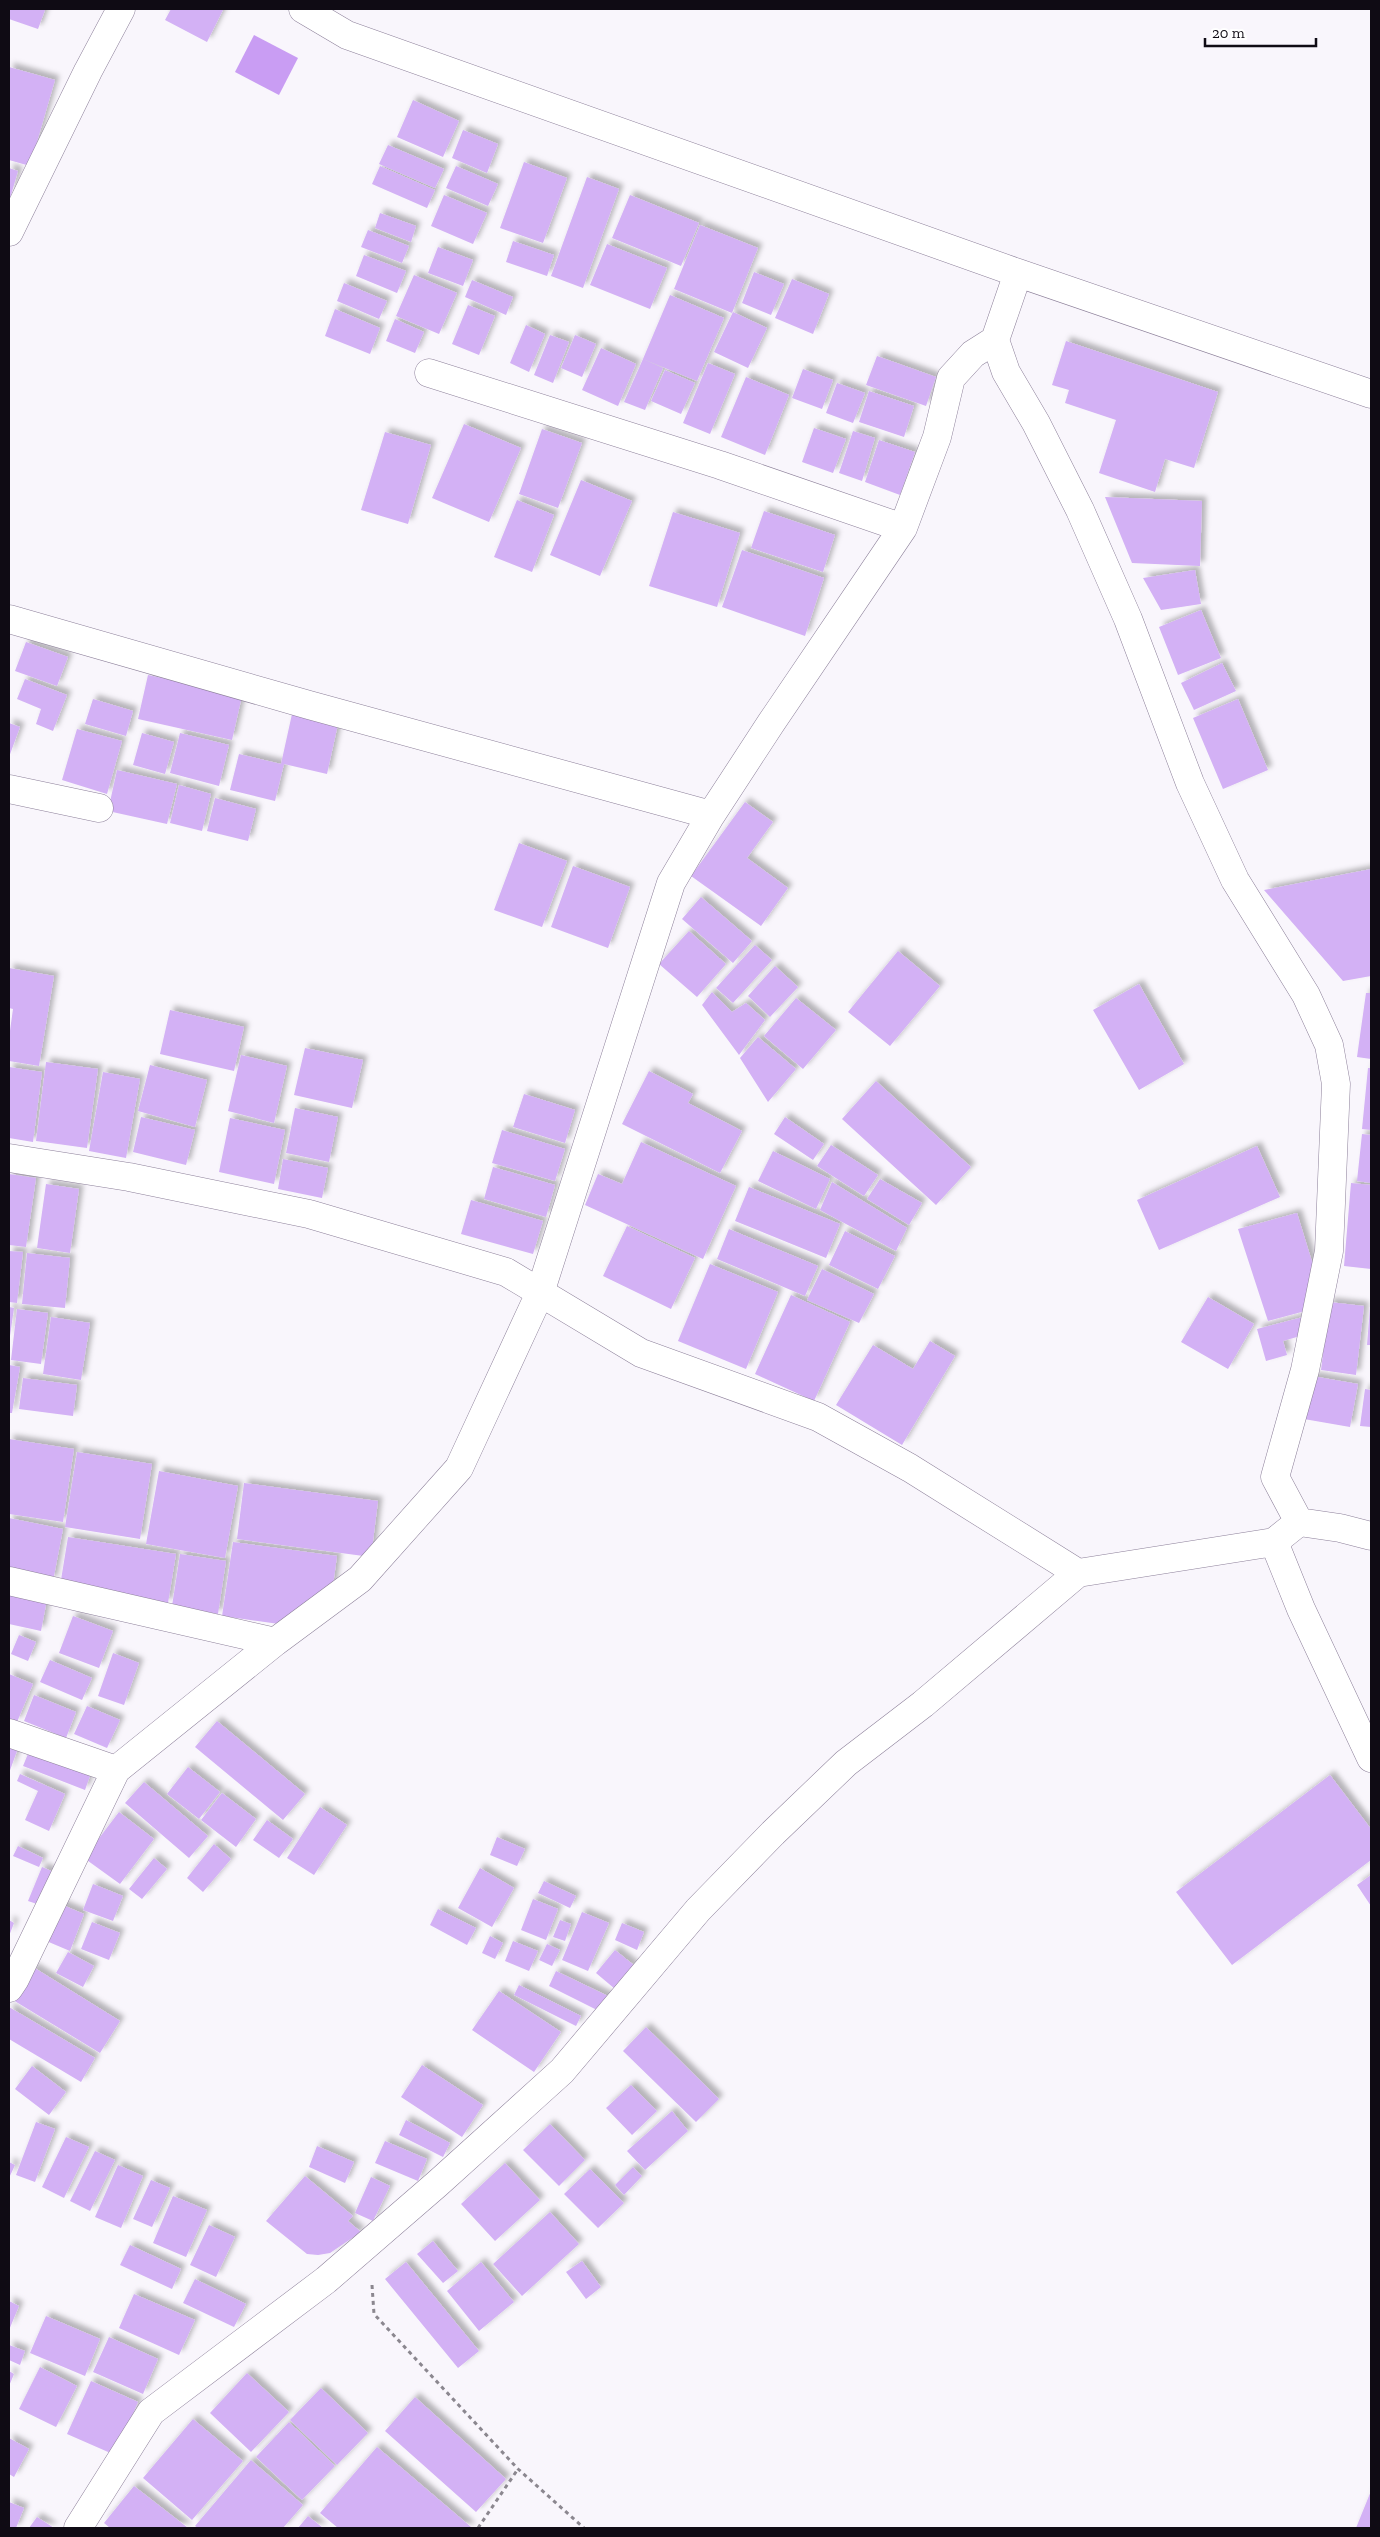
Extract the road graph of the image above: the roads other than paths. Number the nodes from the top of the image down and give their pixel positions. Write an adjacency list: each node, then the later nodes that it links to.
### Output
1 (122, 9): 3 (street)
2 (303, 9): 4 (street)
3 (9, 232)
4 (1018, 273): 5 (street); 7 (street)
5 (995, 340): 8 (street); 15 (street)
6 (429, 373): 8 (street)
7 (1371, 394)
8 (903, 528): 12 (street)
9 (9, 619): 12 (street)
10 (9, 789): 11 (street)
11 (99, 808)
12 (711, 815): 14 (street)
13 (9, 1158): 14 (street)
14 (540, 1293): 18 (street); 20 (street)
15 (1299, 1522): 16 (street); 17 (street)
16 (1371, 1536)
17 (1274, 1542): 18 (street); 22 (street)
18 (1078, 1573): 25 (street)
19 (9, 1581): 20 (street)
20 (275, 1642): 23 (street)
21 (9, 1733): 23 (street)
22 (1371, 1758)
23 (116, 1770): 24 (street)
24 (9, 1988)
25 (78, 2528)

